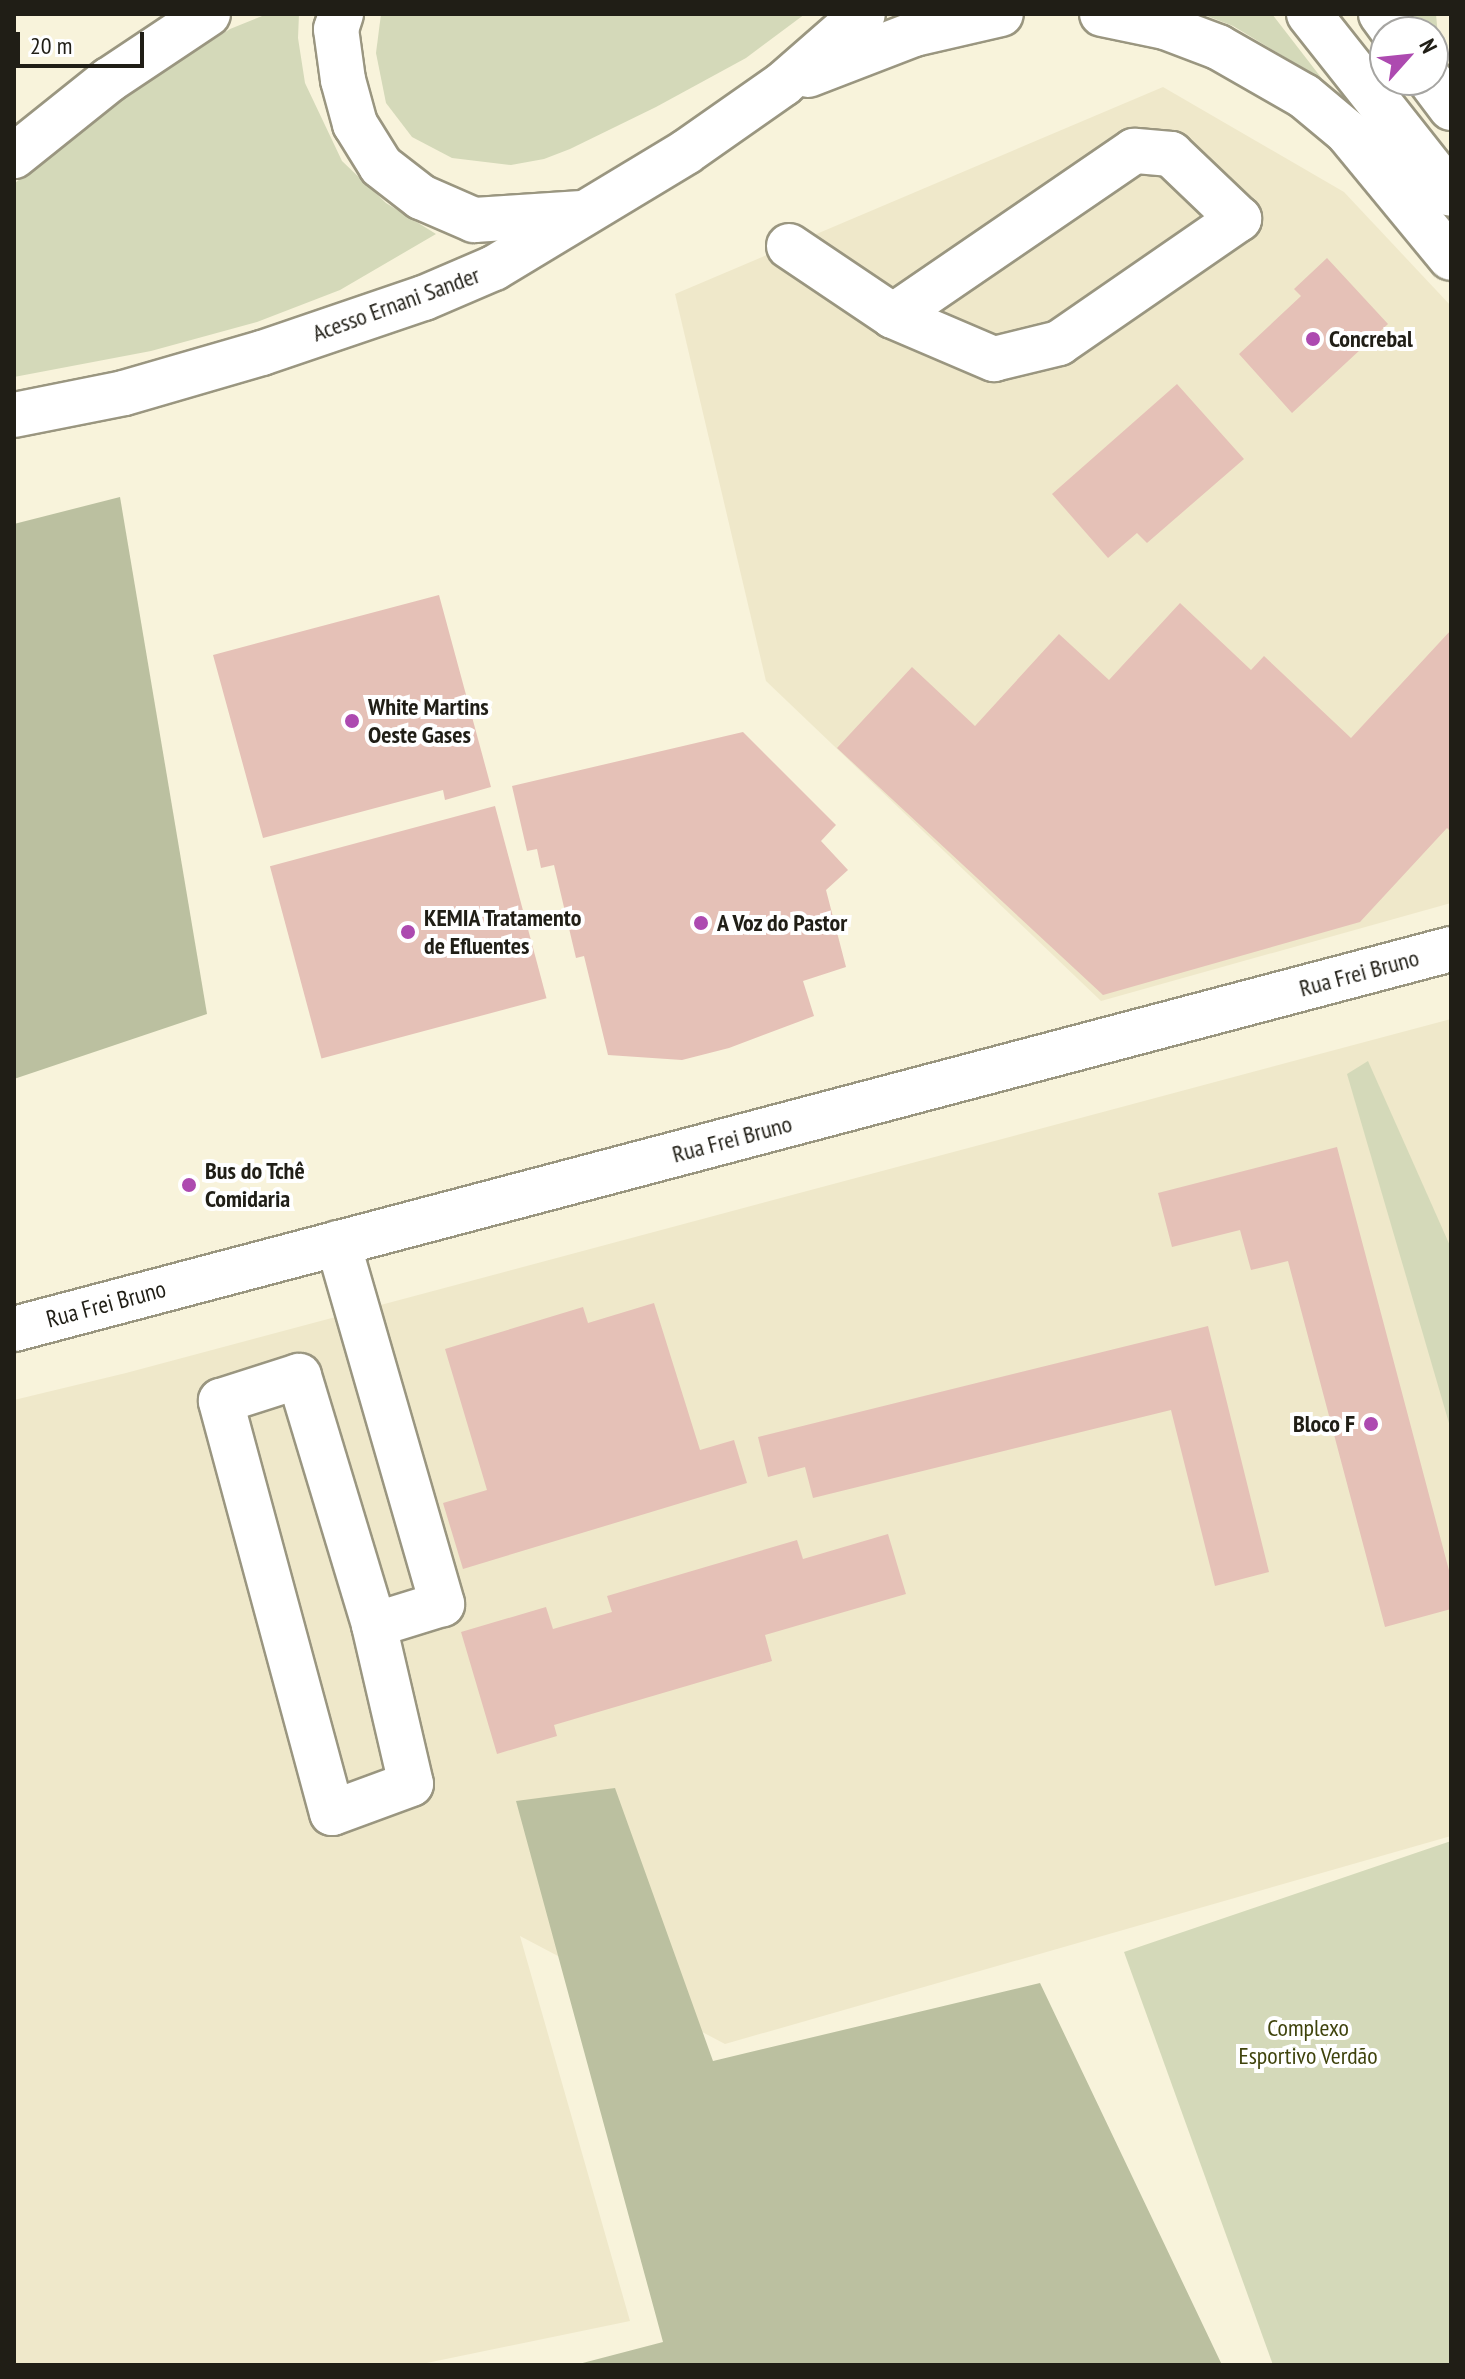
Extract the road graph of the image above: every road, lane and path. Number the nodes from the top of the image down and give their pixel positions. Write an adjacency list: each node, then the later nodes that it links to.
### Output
1 (208, 14): 8 (main road)
2 (341, 14): 10 (main road)
3 (863, 14): 7 (main road)
4 (1001, 14): 7 (main road)
5 (1102, 14): 12 (main road)
6 (1309, 14): 9 (main road)
7 (783, 84): 10 (main road, Acesso Ernani Sander)
8 (14, 156)
9 (1451, 194)
10 (589, 213): 14 (main road, Acesso Ernani Sander)
11 (789, 246): 13 (main road)
12 (1451, 258)
13 (893, 316): 13 (main road)
14 (14, 415)
15 (1451, 949): 16 (main road, Rua Frei Bruno)
16 (338, 1243): 17 (main road, Rua Frei Bruno); 18 (main road)
17 (14, 1329)
18 (374, 1625): 18 (main road)

